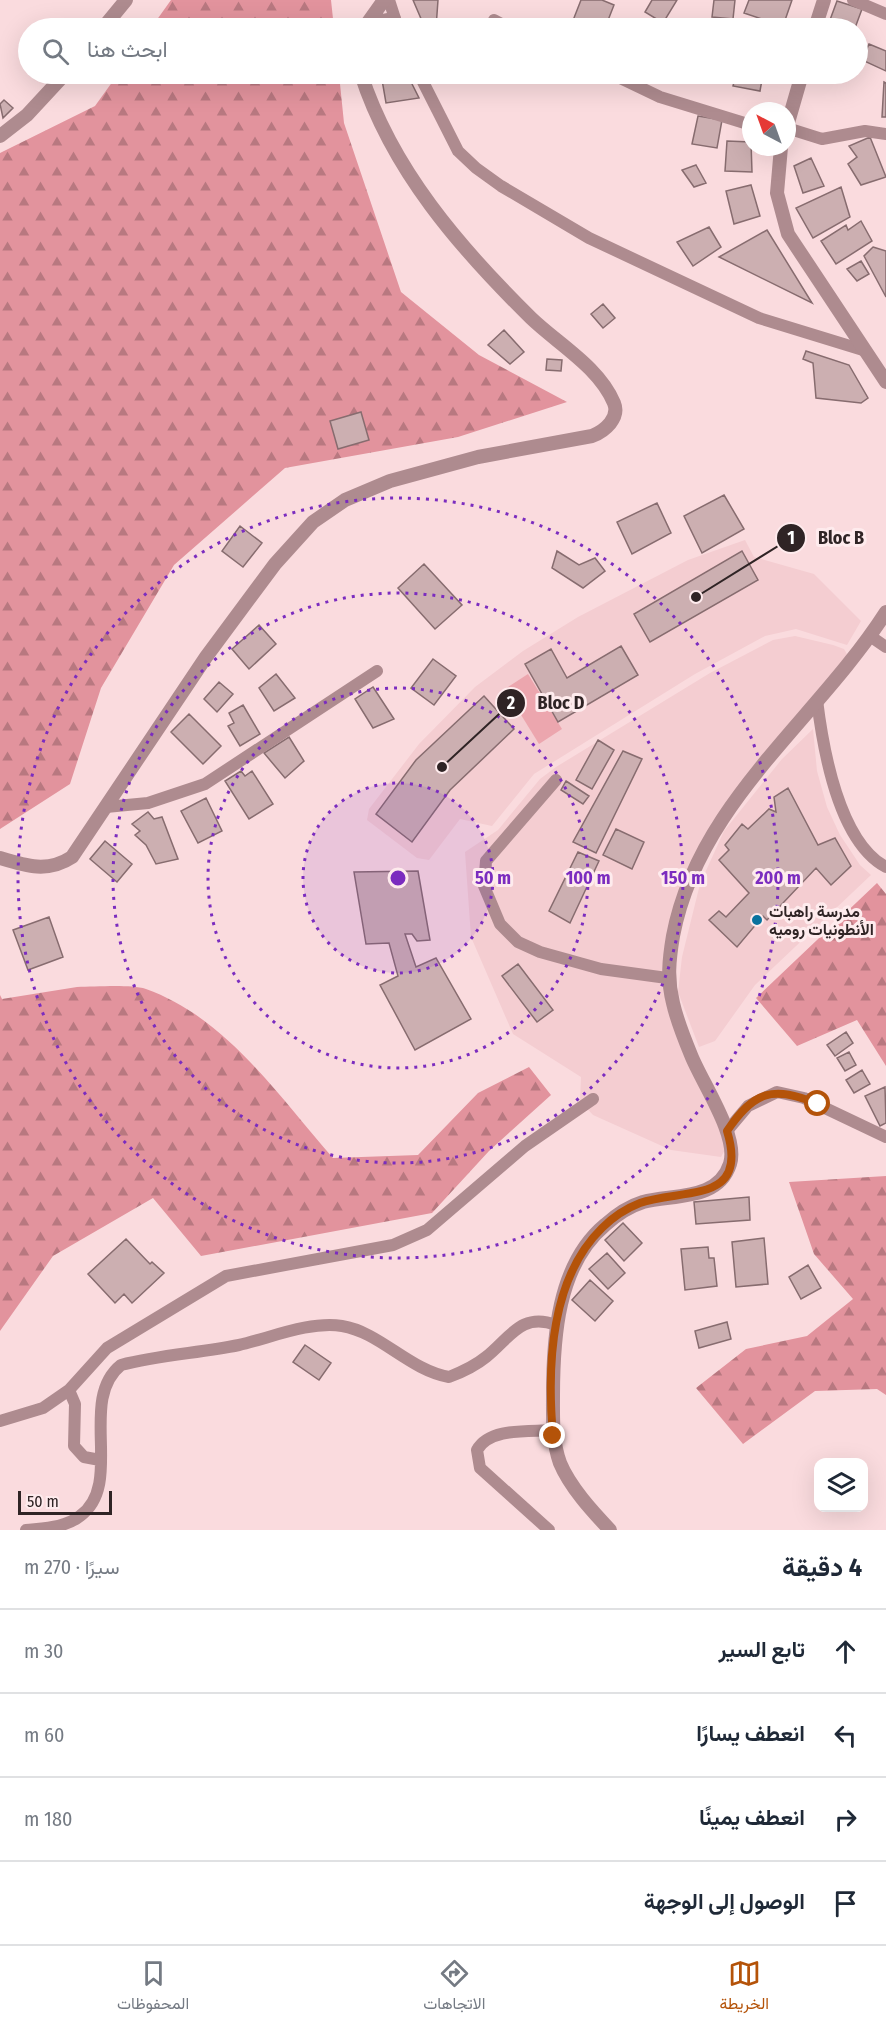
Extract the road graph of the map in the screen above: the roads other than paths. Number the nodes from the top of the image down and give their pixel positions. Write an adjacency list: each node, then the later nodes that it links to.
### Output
1 (126, 0): 7 (street)
2 (384, 0): 8 (street)
3 (389, 0): 9 (street)
4 (824, 0): 10 (street)
5 (853, 0): 6 (street)
6 (886, 14)
7 (111, 18)
8 (371, 18)
9 (394, 18)
10 (818, 18)
11 (56, 84): 20 (street)
12 (364, 84): 30 (street)
13 (424, 84): 22 (street)
14 (633, 84): 17 (street)
15 (799, 84): 16 (street)
16 (794, 102)
17 (742, 122)
18 (796, 130): 19 (street)
19 (886, 134)
20 (0, 136)
21 (780, 156): 22 (street)
22 (863, 350): 23 (street)
23 (886, 382)
24 (886, 612): 25 (street)
25 (870, 636): 26 (street); 28 (street)
26 (886, 647)
27 (377, 671): 30 (street)
28 (817, 700): 32 (street); 33 (street)
29 (556, 780): 33 (street)
30 (106, 807): 31 (street)
31 (0, 858)
32 (886, 867)
33 (667, 978): 35 (street)
34 (594, 1099): 38 (street)
35 (727, 1131): 36 (street); 37 (street)
36 (886, 1137)
37 (556, 1326): 40 (street); 41 (street)
38 (69, 1390): 39 (street); 41 (street)
39 (0, 1421)
40 (553, 1430): 43 (street); 44 (street)
41 (100, 1460): 42 (street)
42 (26, 1530)
43 (549, 1530)
44 (610, 1530)

